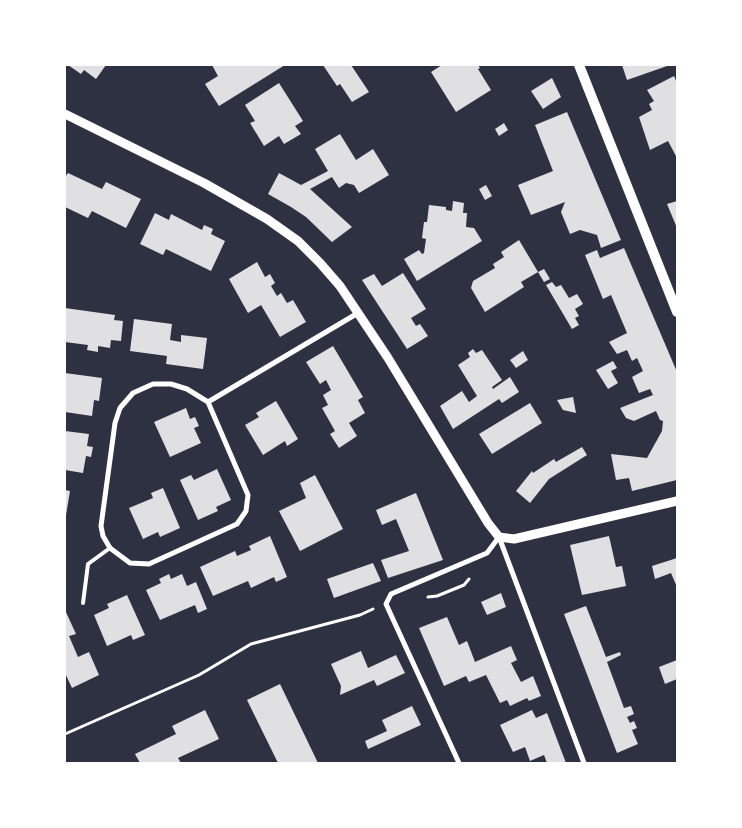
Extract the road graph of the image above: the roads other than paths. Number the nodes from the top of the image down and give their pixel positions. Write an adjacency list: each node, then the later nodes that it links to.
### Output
1 (579, 65): 3 (main road)
2 (65, 114): 4 (street)
3 (677, 312)
4 (358, 313): 5 (street); 7 (street)
5 (208, 402): 8 (street); 8 (street)
6 (677, 501): 7 (street)
7 (499, 536): 10 (street); 11 (street)
8 (110, 548): 9 (lane)
9 (83, 603)
10 (459, 763)
11 (584, 763)

